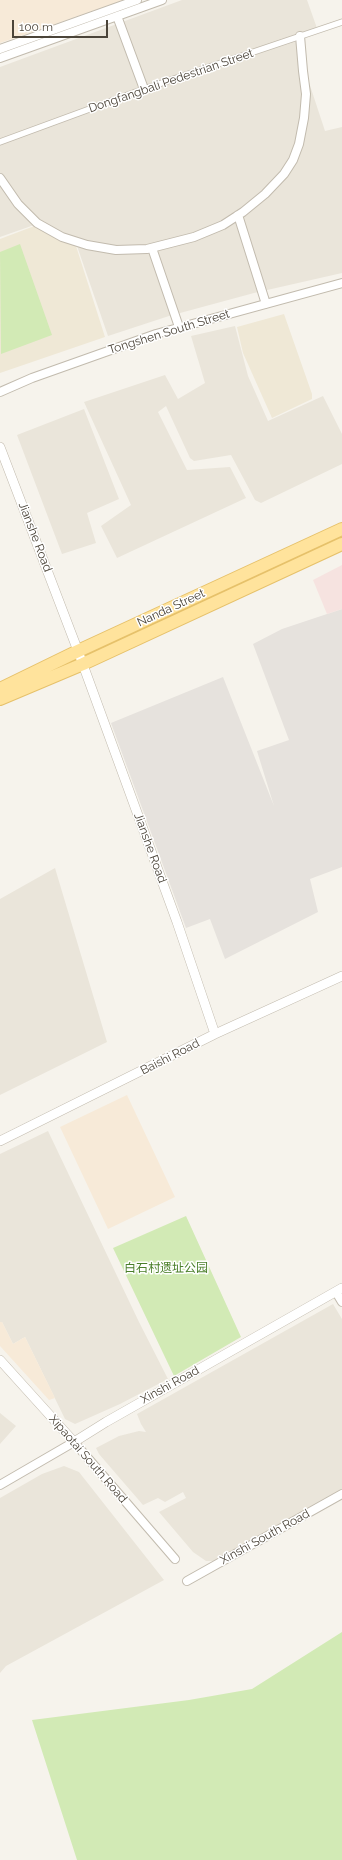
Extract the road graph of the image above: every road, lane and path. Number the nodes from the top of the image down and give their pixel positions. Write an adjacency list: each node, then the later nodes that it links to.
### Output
1 (137, 0): 6 (street)
2 (162, 0): 3 (street)
3 (117, 16): 7 (street); 8 (street)
4 (342, 22): 5 (street, Dongfangbali Pedestrian Street)
5 (300, 36): 8 (street, Dongfangbali Pedestrian Street); 11 (street)
6 (0, 49)
7 (0, 58)
8 (144, 89): 9 (street, Dongfangbali Pedestrian Street)
9 (0, 142)
10 (0, 178): 12 (street)
11 (238, 215): 12 (street); 14 (street)
12 (152, 248): 15 (street)
13 (342, 283): 14 (street, Tongshen South Street)
14 (266, 304): 15 (street, Tongshen South Street)
15 (179, 327): 16 (street, Tongshen South Street)
16 (0, 392)
17 (0, 446): 20 (street, Jianshe Road)
18 (342, 529): 20 (main road, Nanda Street)
19 (342, 544): 21 (main road, Nanda Street)
20 (78, 651): 21 (street, Jianshe Road); 22 (main road, Nanda Street)
21 (83, 664): 23 (main road, Nanda Street); 25 (street, Jianshe Road)
22 (0, 689)
23 (0, 699)
24 (342, 976): 25 (street, Baishi Road)
25 (215, 1034): 26 (street, Baishi Road)
26 (0, 1141)
27 (339, 1290): 28 (street); 30 (street, Xinshi Road)
28 (342, 1302)
29 (0, 1360): 30 (street, Xipaotai South Road)
30 (74, 1442): 31 (street, Xinshi Road); 33 (street, Xipaotai South Road)
31 (0, 1485)
32 (342, 1494): 34 (street, Xinshi South Road)
33 (175, 1559)
34 (187, 1581)

